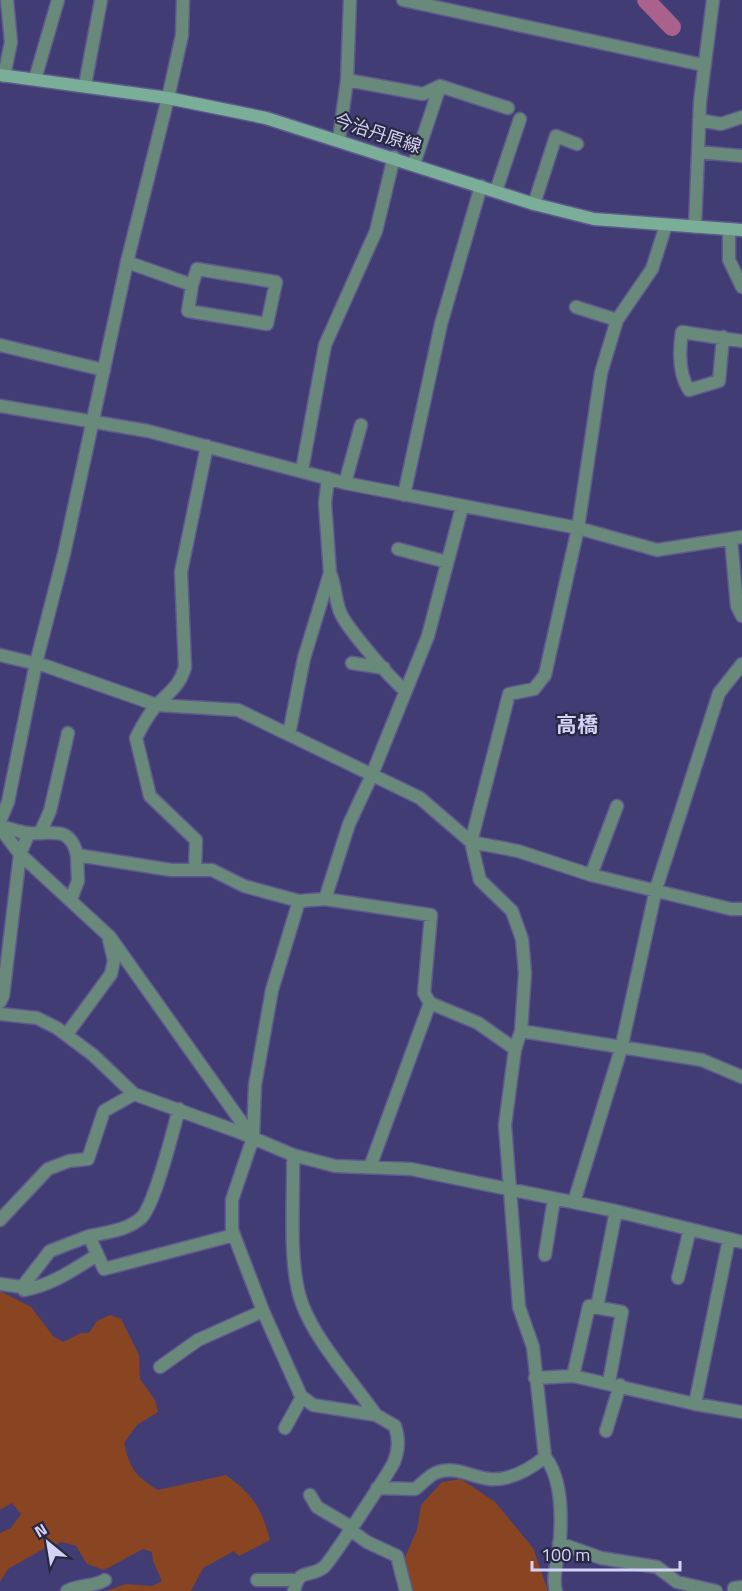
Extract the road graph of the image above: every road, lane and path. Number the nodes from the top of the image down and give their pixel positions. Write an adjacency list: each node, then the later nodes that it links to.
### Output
1 (7, 0): 10 (street)
2 (58, 0): 11 (street)
3 (101, 0): 13 (street)
4 (183, 0): 15 (street)
5 (350, 0): 12 (street)
6 (404, 0): 8 (street)
7 (712, 0): 9 (street)
8 (435, 3): 9 (street)
9 (703, 64): 19 (street)
10 (2, 75): 11 (main road, 今治丹原線)
11 (35, 79): 13 (main road, 今治丹原線)
12 (347, 80): 14 (street); 20 (street)
13 (85, 85): 15 (main road, 今治丹原線)
14 (440, 86): 16 (street); 25 (street)
15 (168, 98): 20 (main road, 今治丹原線); 33 (street)
16 (508, 108)
17 (742, 117): 19 (street)
18 (520, 119): 27 (street)
19 (699, 120): 22 (street)
20 (339, 139): 24 (main road, 今治丹原線)
21 (577, 144): 28 (street)
22 (698, 152): 23 (street); 30 (street)
23 (742, 156)
24 (394, 157): 25 (main road, 今治丹原線); 46 (street)
25 (414, 164): 26 (main road, 今治丹原線)
26 (481, 186): 27 (main road, 今治丹原線); 49 (street)
27 (496, 191): 28 (main road, 今治丹原線)
28 (534, 204): 29 (main road, 今治丹原線)
29 (666, 225): 30 (main road, 今治丹原線); 37 (street)
30 (695, 227): 31 (main road, 今治丹原線)
31 (729, 229): 32 (main road, 今治丹原線); 35 (street)
32 (742, 230)
33 (127, 262): 34 (street); 41 (street)
34 (192, 285): 34 (street)
35 (742, 287)
36 (576, 307): 37 (street)
37 (617, 320): 51 (street)
38 (723, 337): 38 (street); 39 (street)
39 (742, 341)
40 (0, 345): 41 (street)
41 (104, 370): 43 (street)
42 (0, 406): 43 (street)
43 (92, 421): 45 (street); 58 (street)
44 (361, 425): 48 (street)
45 (207, 446): 46 (street); 63 (street)
46 (302, 470): 47 (street)
47 (328, 478): 48 (street); 55 (street)
48 (345, 483): 49 (street)
49 (404, 495): 50 (street)
50 (462, 507): 51 (street); 54 (street)
51 (578, 528): 52 (street); 71 (street)
52 (736, 538): 56 (street)
53 (398, 549): 54 (street)
54 (447, 562): 62 (street)
55 (330, 573): 61 (street); 65 (street)
56 (742, 616)
57 (0, 655): 58 (street)
58 (36, 663): 63 (street); 68 (street)
59 (352, 663): 61 (street)
60 (742, 664): 76 (street)
61 (384, 668): 62 (street)
62 (405, 690): 66 (street)
63 (157, 705): 65 (street); 74 (street)
64 (68, 733): 70 (street)
65 (289, 734): 66 (street)
66 (371, 777): 71 (street); 78 (street)
67 (617, 806): 75 (street)
68 (0, 821)
69 (0, 827): 70 (street); 72 (street)
70 (35, 832): 72 (street); 73 (street)
71 (471, 842): 75 (street); 85 (street)
72 (20, 854): 77 (street); 82 (street)
73 (77, 855): 74 (street); 77 (street)
74 (195, 870): 79 (street)
75 (591, 875): 76 (street)
76 (656, 889): 80 (street); 88 (street)
77 (71, 899): 81 (street)
78 (325, 899): 79 (street); 83 (street)
79 (299, 901): 92 (street)
80 (742, 909)
81 (108, 935): 86 (street); 92 (street)
82 (0, 1002)
83 (430, 1003): 87 (street); 94 (street)
84 (0, 1014): 86 (street)
85 (521, 1031): 87 (street); 88 (street)
86 (67, 1034): 90 (street)
87 (515, 1049): 95 (street)
88 (621, 1049): 89 (street); 97 (street)
89 (742, 1077)
90 (134, 1094): 91 (street); 99 (street)
91 (178, 1109): 92 (street); 102 (street)
92 (253, 1138): 93 (street); 101 (street)
93 (293, 1155): 94 (street); 119 (street)
94 (370, 1167): 95 (street)
95 (510, 1191): 96 (street); 114 (street)
96 (554, 1199): 97 (street); 106 (street)
97 (574, 1202): 98 (street)
98 (616, 1211): 100 (street); 110 (street)
99 (0, 1220)
100 (690, 1229): 103 (street); 107 (street)
101 (234, 1235): 105 (street); 111 (street)
102 (89, 1236): 105 (street); 109 (street)
103 (729, 1239): 104 (street); 117 (street)
104 (742, 1242)
105 (97, 1255): 109 (street)
106 (545, 1255)
107 (678, 1278)
108 (0, 1284): 109 (street)
109 (22, 1287)
110 (597, 1307): 113 (street); 115 (street)
111 (263, 1311): 112 (street); 116 (street)
112 (160, 1367)
113 (573, 1376): 114 (street); 115 (street)
114 (535, 1378): 122 (street)
115 (614, 1383): 117 (street); 121 (street)
116 (302, 1397): 119 (street); 120 (street)
117 (695, 1404): 118 (street)
118 (742, 1412)
119 (376, 1415): 123 (street)
120 (285, 1428)
121 (606, 1431)
122 (545, 1457): 123 (street); 126 (street)
123 (377, 1488): 125 (street)
124 (310, 1495): 125 (street)
125 (350, 1528): 129 (street); 132 (street)
126 (559, 1543): 133 (street); 134 (street)
127 (105, 1580): 131 (street)
128 (257, 1580): 129 (street)
129 (295, 1586)
130 (742, 1587): 135 (street)
131 (67, 1591)
132 (406, 1591)
133 (556, 1591)
134 (716, 1591)
135 (734, 1591)

